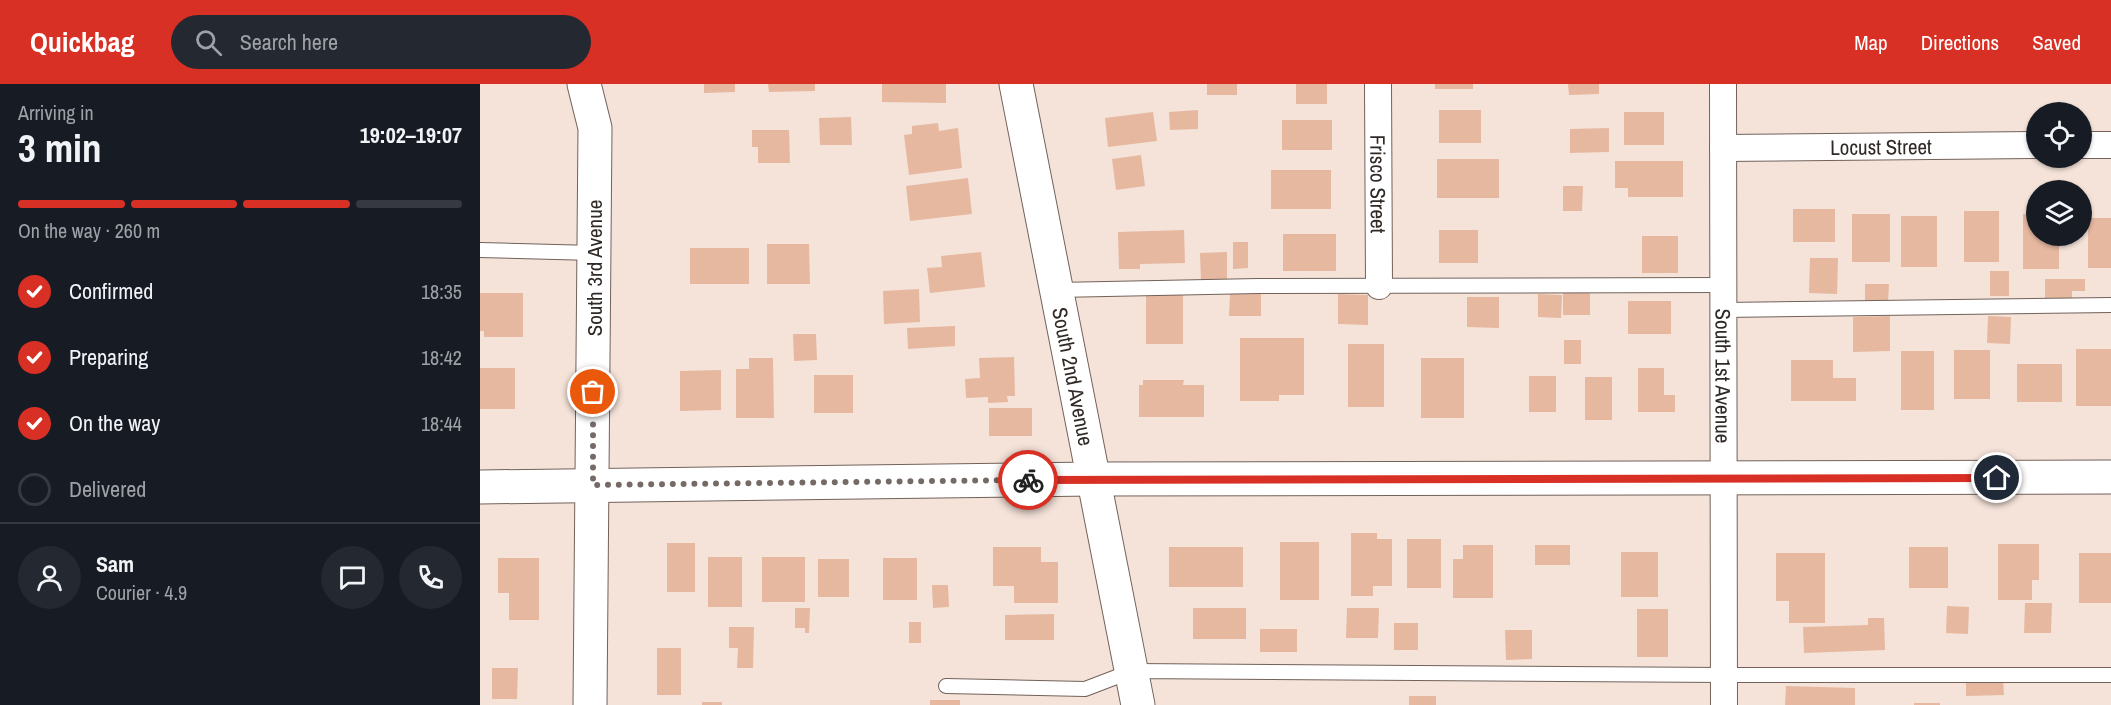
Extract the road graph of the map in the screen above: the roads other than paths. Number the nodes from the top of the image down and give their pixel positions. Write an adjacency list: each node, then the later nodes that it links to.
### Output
1 (584, 84): 10 (main road, South 3rd Avenue)
2 (1016, 84): 12 (main road, South 2nd Avenue)
3 (1378, 84): 11 (street, Frisco Street)
4 (1723, 84): 8 (street, South 1st Avenue)
5 (2092, 145): 6 (street)
6 (2111, 145)
7 (2026, 146): 8 (street, Locust Street)
8 (1723, 148): 13 (street, South 1st Avenue)
9 (480, 250): 10 (lane)
10 (594, 253): 18 (main road, South 3rd Avenue)
11 (1379, 286): 12 (lane); 13 (lane)
12 (1056, 290): 17 (main road, South 2nd Avenue)
13 (1723, 297): 14 (lane); 16 (street, South 1st Avenue)
14 (2111, 305)
15 (2111, 477): 16 (main road)
16 (1724, 478): 17 (main road); 21 (street, South 1st Avenue)
17 (1094, 479): 18 (main road); 20 (main road, South 2nd Avenue)
18 (593, 485): 19 (main road); 24 (main road, South 3rd Avenue)
19 (480, 487)
20 (1132, 671): 21 (lane); 23 (lane); 25 (main road, South 2nd Avenue)
21 (1724, 675): 22 (lane); 26 (street, South 1st Avenue)
22 (2111, 675)
23 (946, 686)
24 (590, 705)
25 (1138, 705)
26 (1724, 705)

